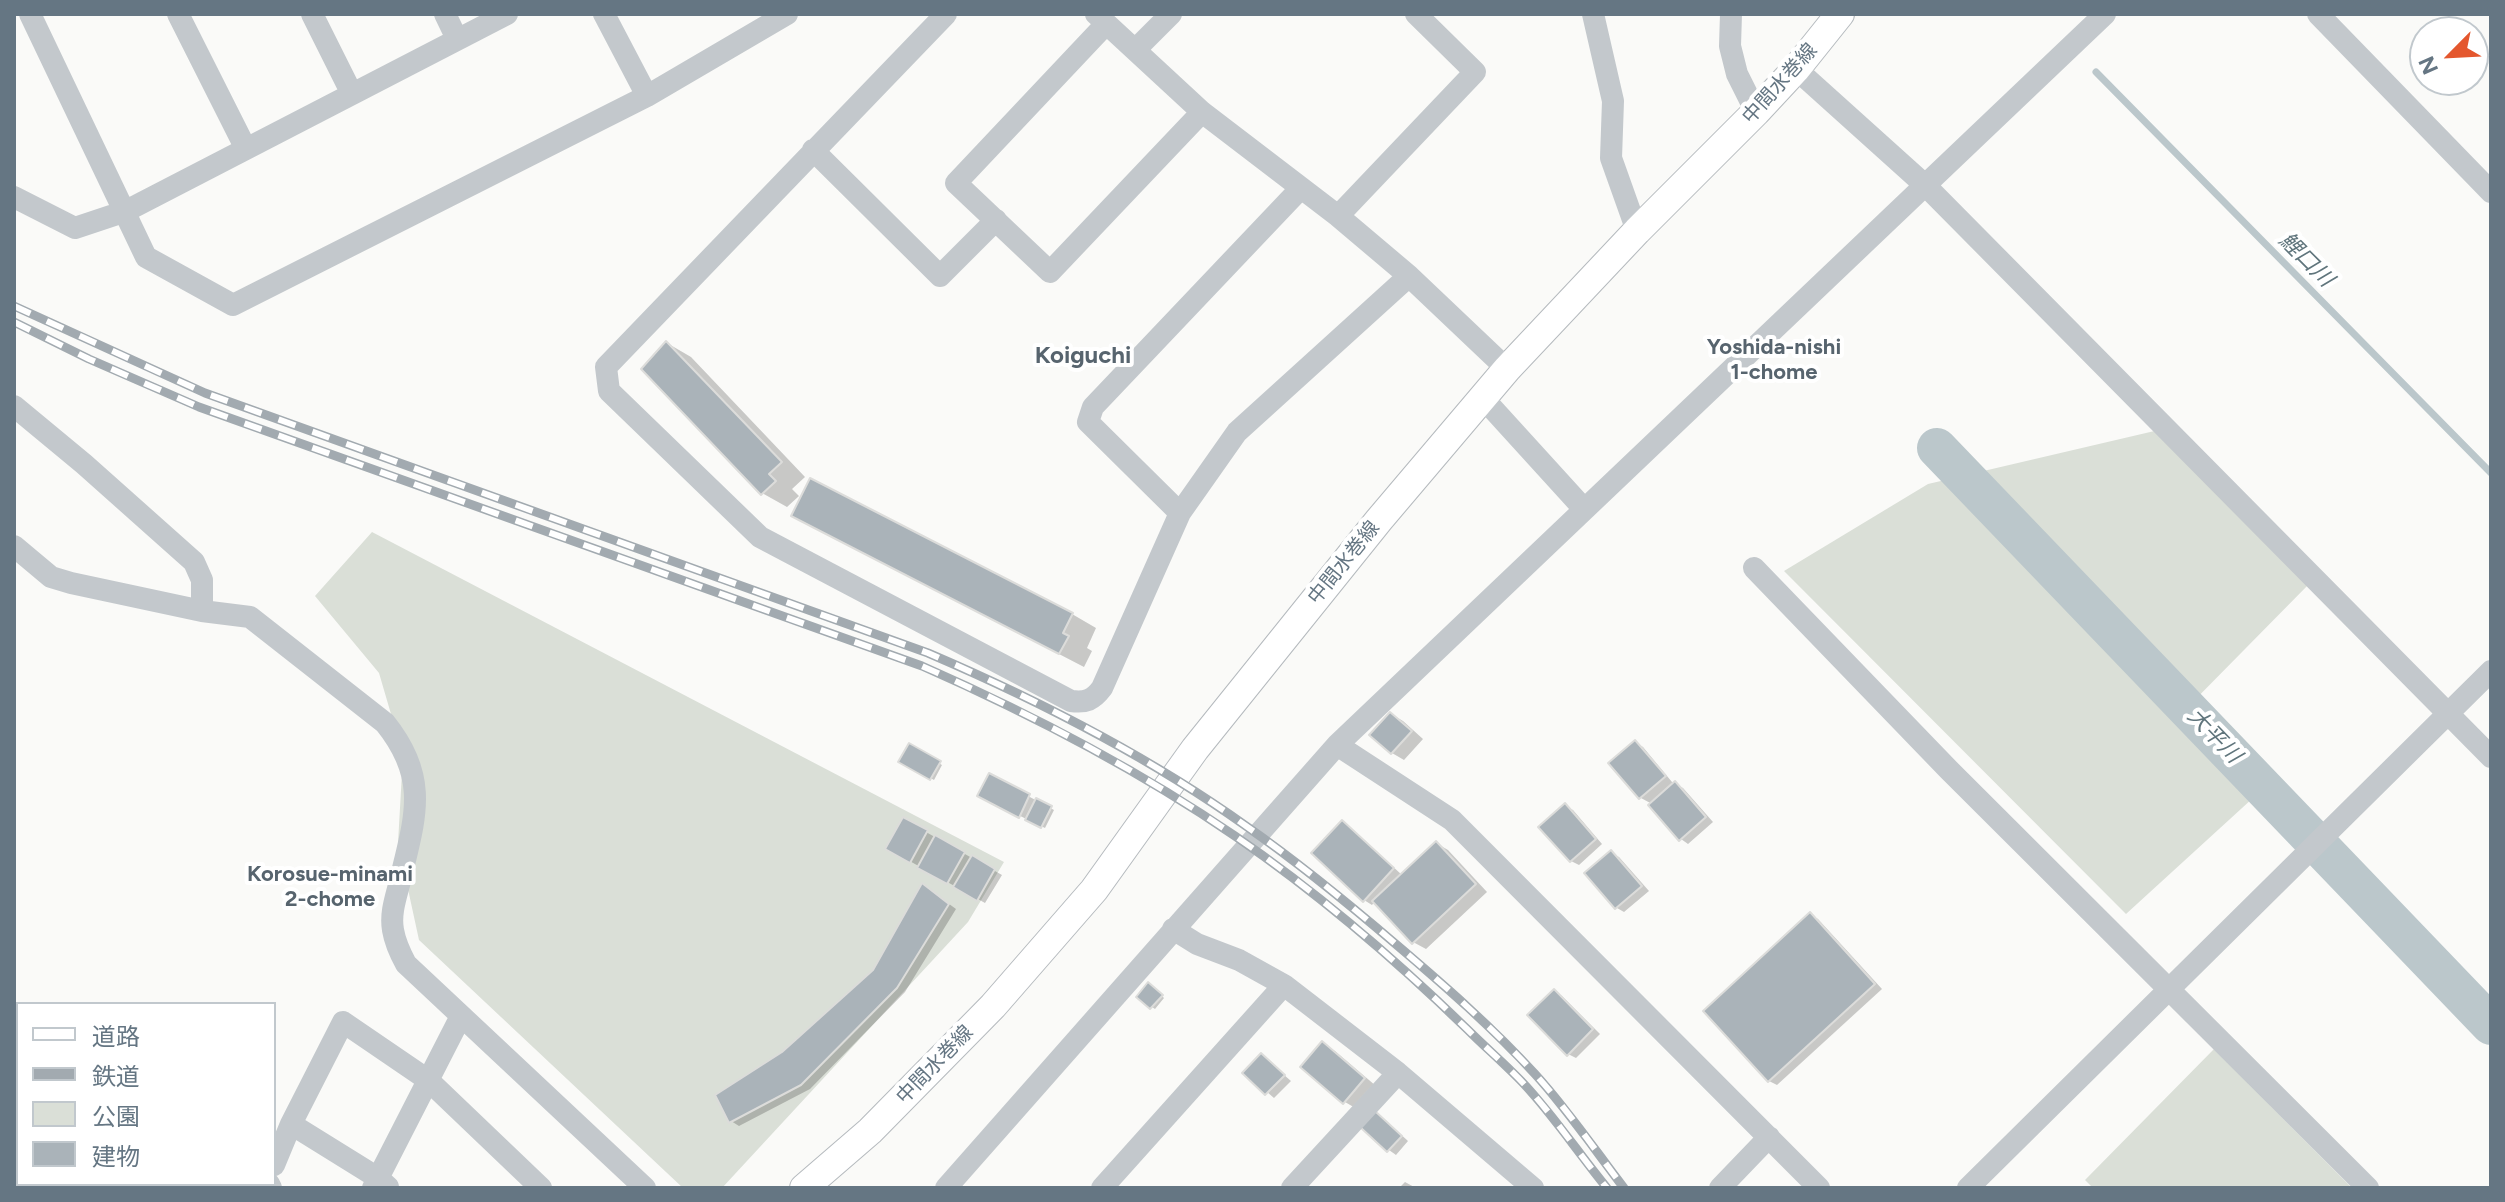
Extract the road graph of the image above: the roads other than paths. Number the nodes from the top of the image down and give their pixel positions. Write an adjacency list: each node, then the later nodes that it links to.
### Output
1 (30, 14): 30 (street)
2 (178, 14): 24 (street)
3 (312, 14): 20 (street)
4 (445, 14): 17 (street)
5 (507, 14): 17 (street)
6 (604, 14): 21 (street)
7 (787, 14): 21 (street)
8 (946, 14): 25 (street)
9 (1171, 14): 18 (street)
10 (1416, 14): 31 (street)
11 (1593, 14): 33 (street)
12 (1731, 14): 23 (street)
13 (1840, 14): 19 (main road, 中間水巻線)
14 (2105, 14): 26 (street)
15 (2318, 14): 28 (street)
16 (1101, 19): 18 (street); 32 (street)
17 (457, 39): 20 (street)
18 (1135, 50): 22 (street)
19 (1796, 69): 23 (main road, 中間水巻線); 26 (street)
20 (352, 94): 24 (street)
21 (647, 96): 30 (street)
22 (1202, 112): 27 (street); 32 (street)
23 (1756, 112): 33 (main road, 中間水巻線)
24 (246, 149): 30 (street)
25 (813, 150): 32 (street); 39 (street)
26 (1926, 186): 38 (street); 44 (street)
27 (1301, 188): 31 (street); 39 (street)
28 (2491, 192)
29 (14, 197): 30 (street)
30 (126, 211)
31 (1338, 216): 34 (street)
32 (996, 220)
33 (1637, 231): 35 (main road, 中間水巻線)
34 (1409, 276): 35 (street); 39 (street)
35 (1507, 369): 36 (main road, 中間水巻線)
36 (1483, 398): 38 (street); 54 (main road, 中間水巻線)
37 (14, 406): 42 (street)
38 (1584, 509): 45 (street)
39 (1180, 513)
40 (14, 546): 42 (street)
41 (1754, 568): 49 (street)
42 (202, 611): 50 (street)
43 (2491, 671): 44 (street)
44 (2448, 713): 46 (street); 49 (street)
45 (1337, 745): 47 (street); 55 (street)
46 (2491, 757)
47 (1173, 929): 48 (street); 63 (street)
48 (1284, 985): 51 (street); 64 (street)
49 (2169, 989): 70 (street); 71 (street)
50 (461, 1016): 52 (street); 60 (street)
51 (1398, 1073): 57 (street); 65 (street)
52 (428, 1080): 53 (street); 58 (street); 59 (street)
53 (291, 1124): 56 (street); 58 (street)
54 (870, 1131): 61 (main road, 中間水巻線); 62 (main road, 中間水巻線)
55 (1769, 1137): 68 (street); 69 (street)
56 (276, 1160)
57 (1514, 1171): 66 (street); 67 (street)
58 (380, 1185)
59 (541, 1188)
60 (645, 1188)
61 (804, 1188)
62 (831, 1188)
63 (946, 1188)
64 (1102, 1188)
65 (1292, 1188)
66 (1499, 1188)
67 (1533, 1188)
68 (1720, 1188)
69 (1819, 1188)
70 (1968, 1188)
71 (2368, 1188)

